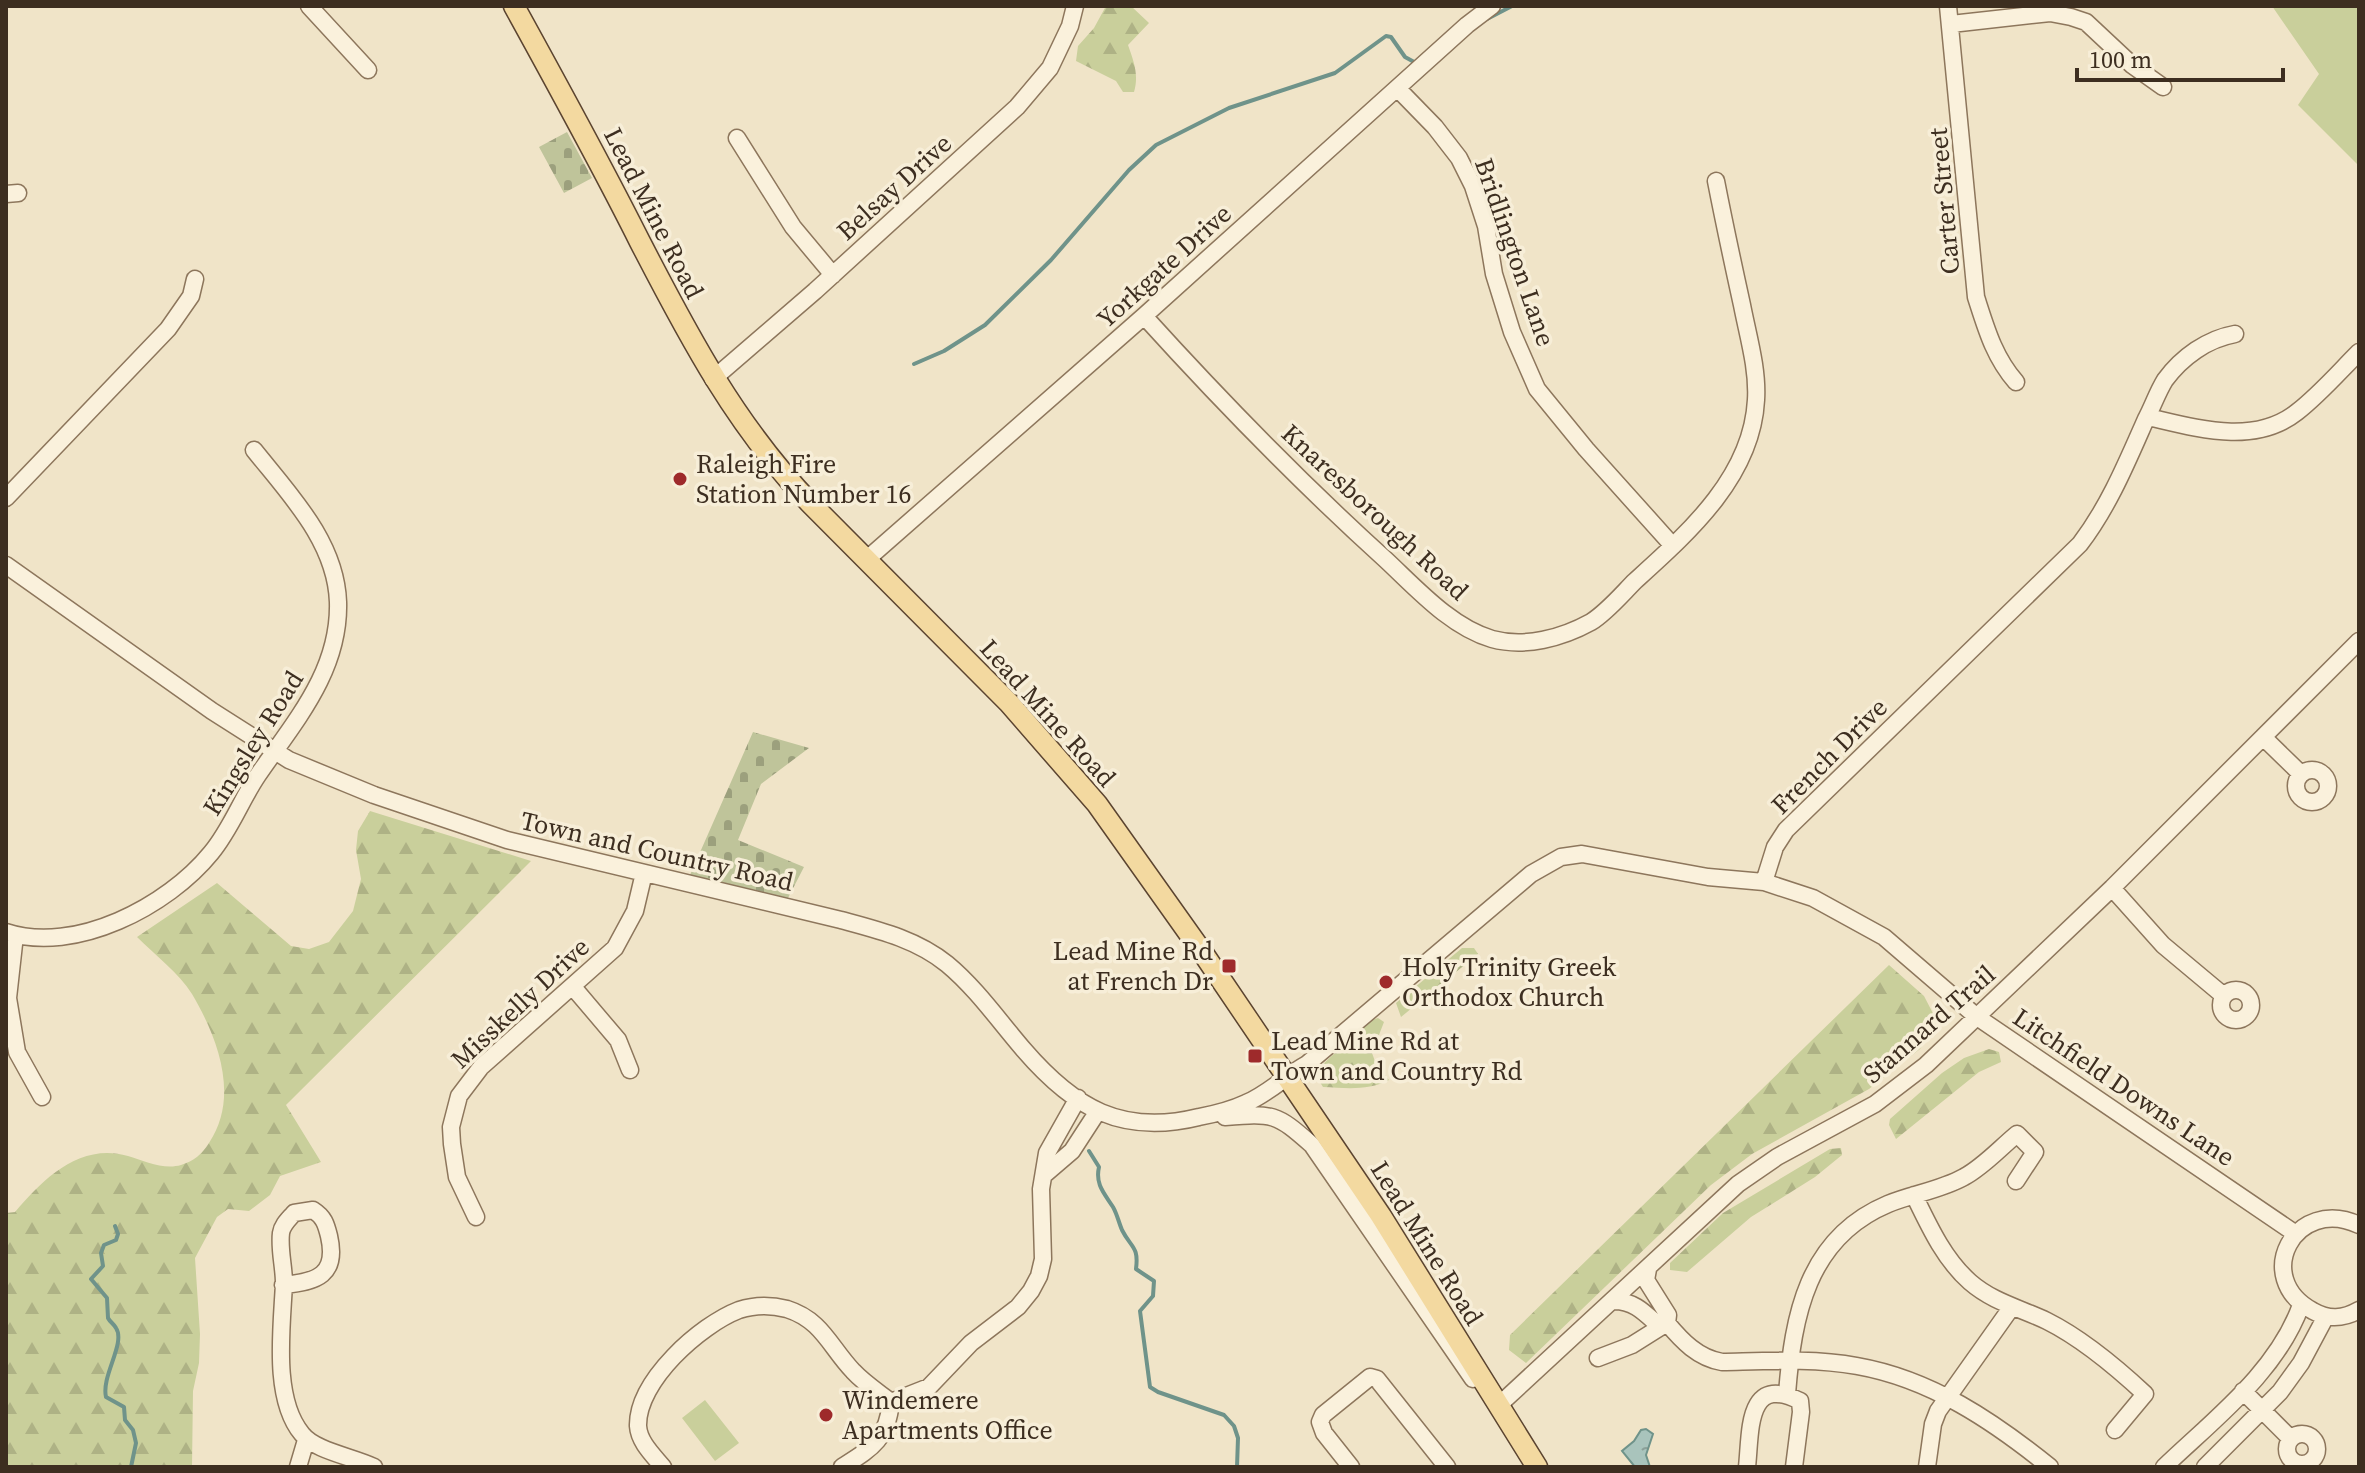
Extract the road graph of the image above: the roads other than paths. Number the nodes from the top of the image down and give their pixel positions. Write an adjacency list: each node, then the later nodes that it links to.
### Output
1 (309, 6): 7 (street)
2 (514, 6): 17 (main road, Lead Mine Road)
3 (1075, 6): 12 (street, Belsay Drive)
4 (1492, 6): 9 (street, Yorkgate Drive)
5 (1948, 6): 6 (street, Carter Street)
6 (1951, 24): 8 (street); 18 (street, Carter Street)
7 (368, 70)
8 (2163, 87)
9 (1397, 88): 14 (street, Yorkgate Drive); 22 (street, Bridlington Lane)
10 (737, 138): 12 (street)
11 (1716, 181): 22 (street, Knaresborough Road)
12 (833, 275): 17 (street, Belsay Drive)
13 (195, 279): 21 (street)
14 (1144, 316): 22 (street, Knaresborough Road); 23 (street, Yorkgate Drive)
15 (2235, 334): 19 (street, French Drive)
16 (2359, 352): 19 (street)
17 (713, 379): 23 (main road, Lead Mine Road)
18 (2016, 382)
19 (2148, 417): 30 (street, French Drive)
20 (254, 450): 27 (street, Kingsley Road)
21 (6, 498)
22 (1673, 546)
23 (866, 560): 37 (main road, Lead Mine Road)
24 (6, 565): 27 (street, Town and Country Road)
25 (2359, 641): 26 (street, Stannard Trail)
26 (2263, 737): 28 (street); 31 (street, Stannard Trail)
27 (275, 753): 29 (street, Town and Country Road); 32 (street, Kingsley Road)
28 (2301, 774)
29 (644, 873): 33 (street, Misskelly Drive); 39 (street, Town and Country Road)
30 (1764, 882): 35 (street, Litchfield Downs Lane); 37 (street)
31 (2112, 888): 34 (street); 35 (street, Stannard Trail)
32 (10, 934): 38 (street)
33 (573, 987): 36 (street); 45 (street, Misskelly Drive)
34 (2224, 996)
35 (1977, 1017): 47 (street, Litchfield Downs Lane); 48 (street, Stannard Trail)
36 (630, 1070)
37 (1287, 1075): 41 (street, Town and Country Road); 62 (main road, Lead Mine Road)
38 (42, 1097)
39 (1078, 1098): 40 (street, Town and Country Road); 42 (street)
40 (1098, 1111): 41 (street, Town and Country Road); 42 (street)
41 (1192, 1119): 67 (street)
42 (1044, 1175): 61 (street)
43 (2016, 1181): 44 (street)
44 (1914, 1195): 52 (street); 57 (street)
45 (476, 1217)
46 (2359, 1225): 47 (street)
47 (2296, 1234): 51 (street)
48 (1648, 1269): 50 (street, Stannard Trail); 55 (street)
49 (283, 1285): 49 (street); 66 (street)
50 (1614, 1301): 55 (street); 62 (street, Stannard Trail)
51 (2301, 1305): 54 (street); 58 (street)
52 (2011, 1308): 60 (street); 64 (street)
53 (2359, 1310): 54 (street)
54 (2325, 1318): 63 (street)
55 (1667, 1323): 56 (street); 57 (street)
56 (1598, 1358)
57 (1790, 1361): 59 (street); 60 (street)
58 (2243, 1391): 63 (street); 79 (street)
59 (1787, 1394): 75 (street); 76 (street)
60 (1946, 1396): 77 (street); 78 (street)
61 (891, 1402): 70 (street); 71 (street)
62 (1499, 1405): 67 (main road, Lead Mine Road)
63 (2262, 1411): 65 (street); 80 (street)
64 (2115, 1430)
65 (2291, 1439)
66 (306, 1440): 68 (street); 69 (street)
67 (1522, 1444): 74 (main road, Lead Mine Road)
68 (298, 1467)
69 (374, 1467)
70 (663, 1467)
71 (842, 1467)
72 (1351, 1467): 73 (street)
73 (1447, 1467)
74 (1537, 1467)
75 (1747, 1467)
76 (1794, 1467)
77 (1927, 1467)
78 (2050, 1467)
79 (2164, 1467)
80 (2205, 1467)

